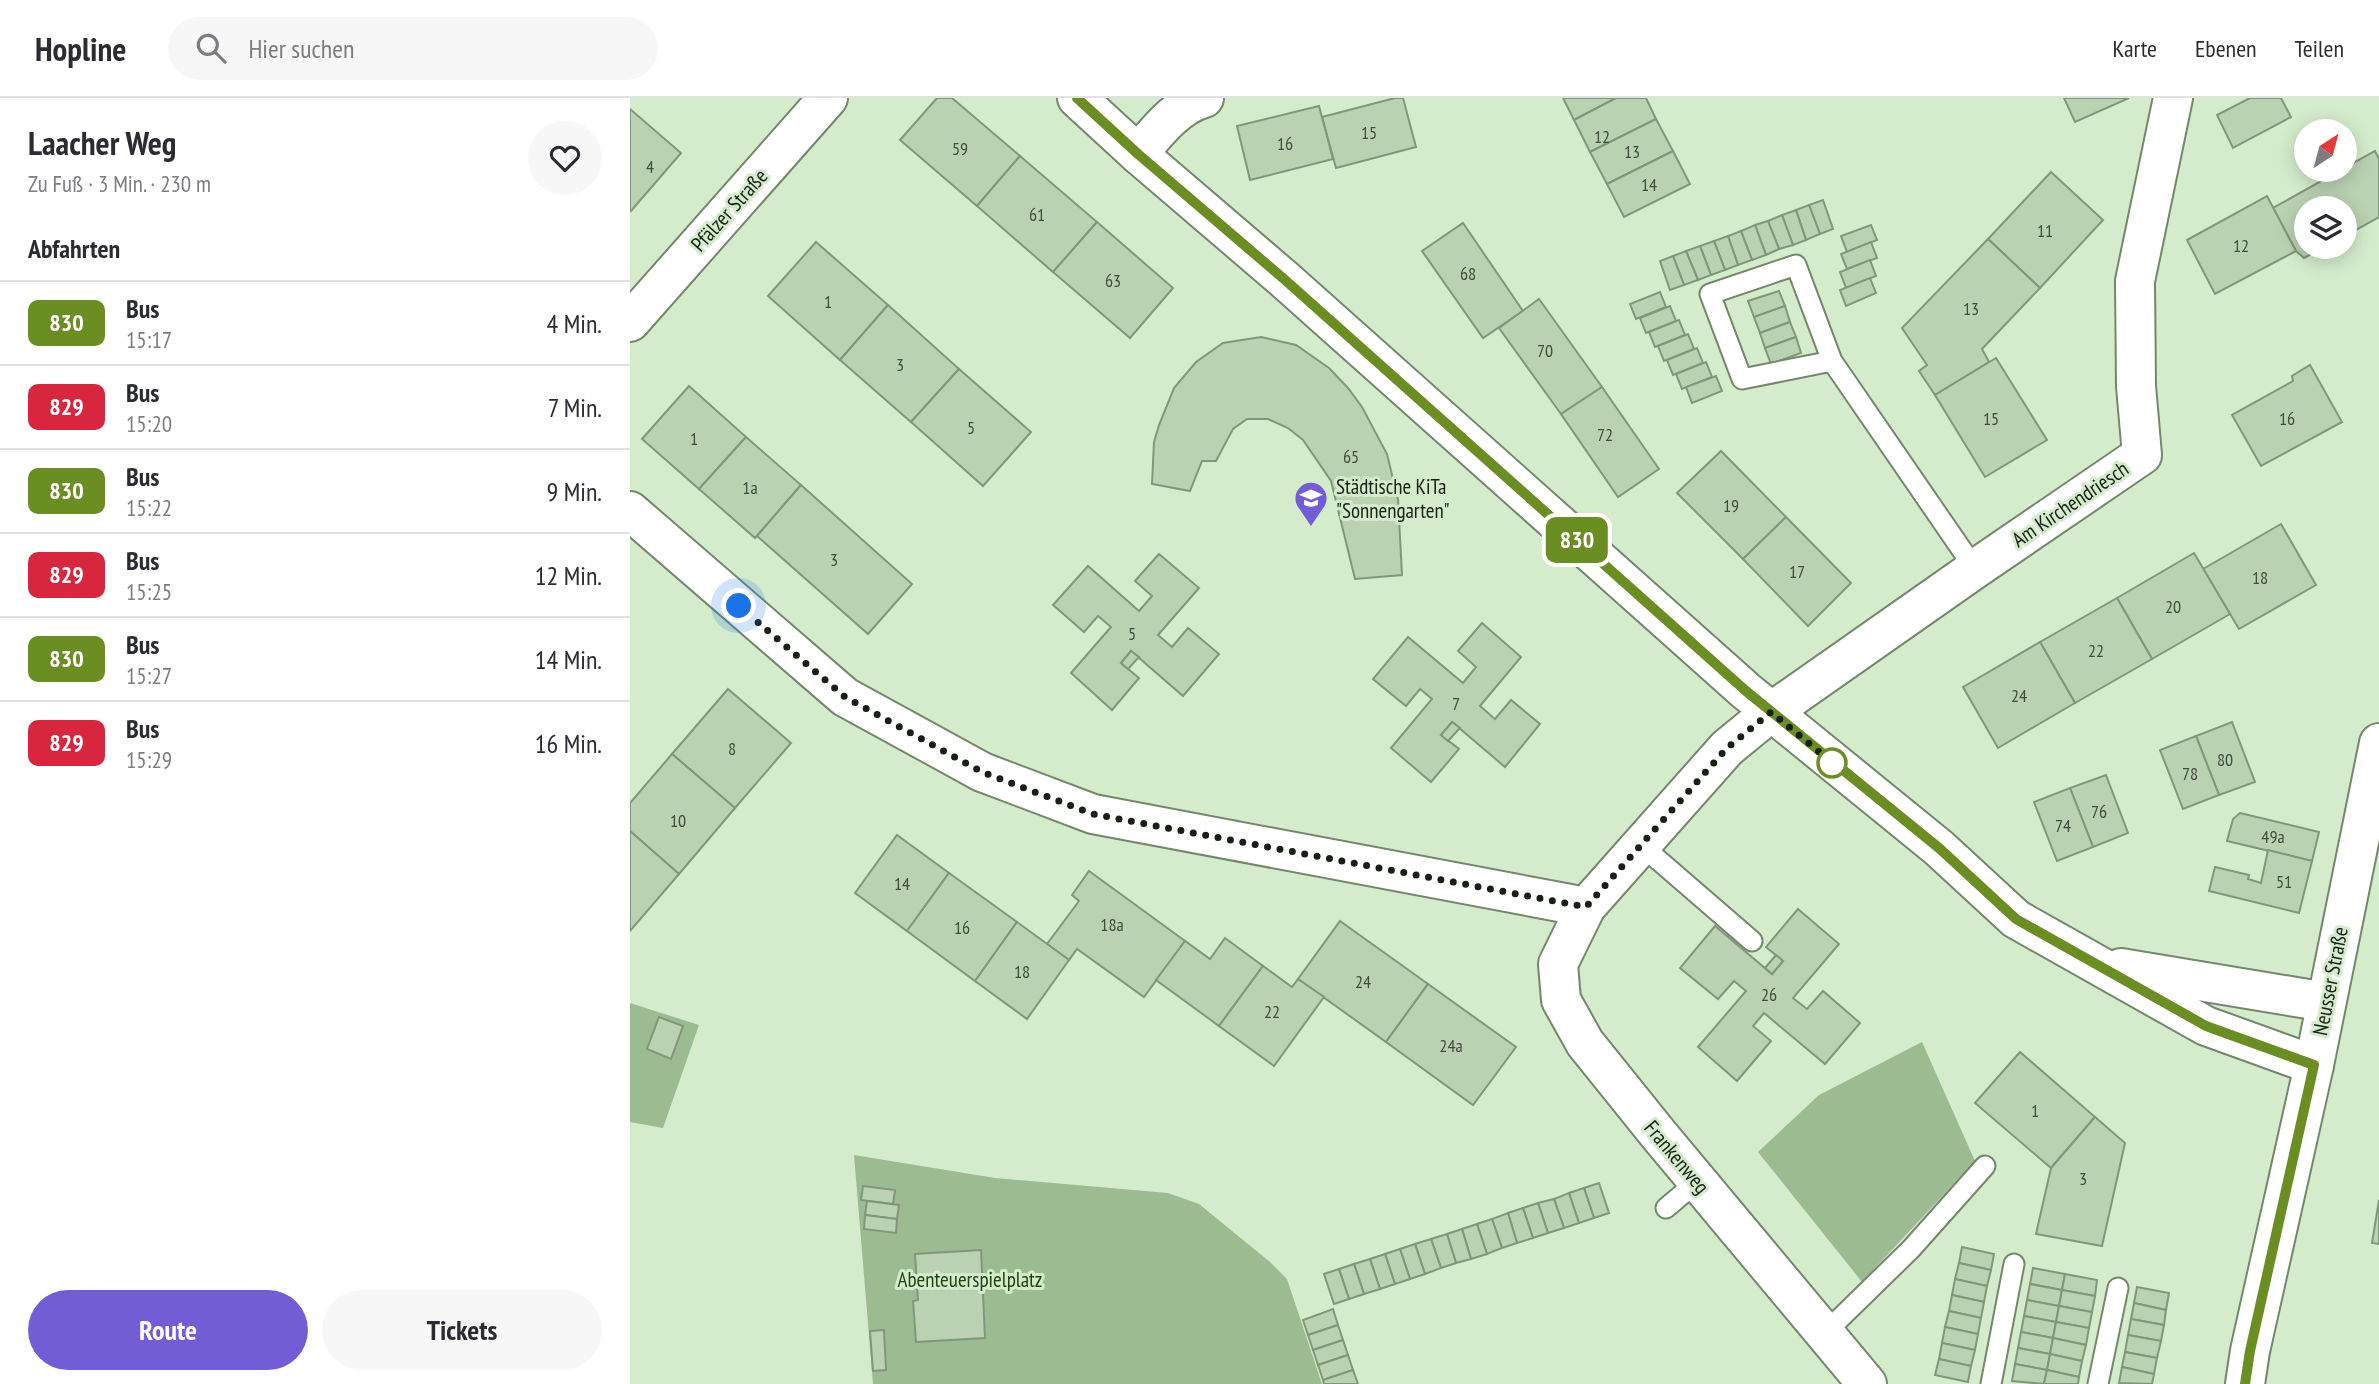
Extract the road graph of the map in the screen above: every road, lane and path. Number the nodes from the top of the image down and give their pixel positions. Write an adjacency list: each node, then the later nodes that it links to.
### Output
1 (828, 98): 6 (street, Pfälzer Straße)
2 (1077, 98): 5 (street)
3 (1204, 98): 5 (street)
4 (2173, 98): 9 (street, Am Kirchendriesch)
5 (1138, 154): 10 (street)
6 (630, 323)
7 (1832, 361): 7 (lane); 9 (lane)
8 (630, 512): 13 (street)
9 (1975, 569): 10 (street, Am Kirchendriesch)
10 (1771, 712): 12 (street, Am Kirchendriesch); 15 (street)
11 (2379, 743): 16 (street, Neusser Straße)
12 (1640, 845): 13 (street, Frankenweg); 14 (lane)
13 (1586, 907): 19 (street, Frankenweg)
14 (1752, 941)
15 (2095, 964): 16 (street); 17 (street)
16 (2326, 1002): 17 (street, Neusser Straße)
17 (2314, 1065): 27 (street, Neusser Straße)
18 (1985, 1166): 23 (lane)
19 (1698, 1181): 20 (lane); 23 (street, Frankenweg)
20 (1665, 1208)
21 (2014, 1264): 25 (lane)
22 (2119, 1288): 26 (lane)
23 (1825, 1334): 24 (street, Frankenweg)
24 (1867, 1384)
25 (1991, 1384)
26 (2098, 1384)
27 (2245, 1384)

